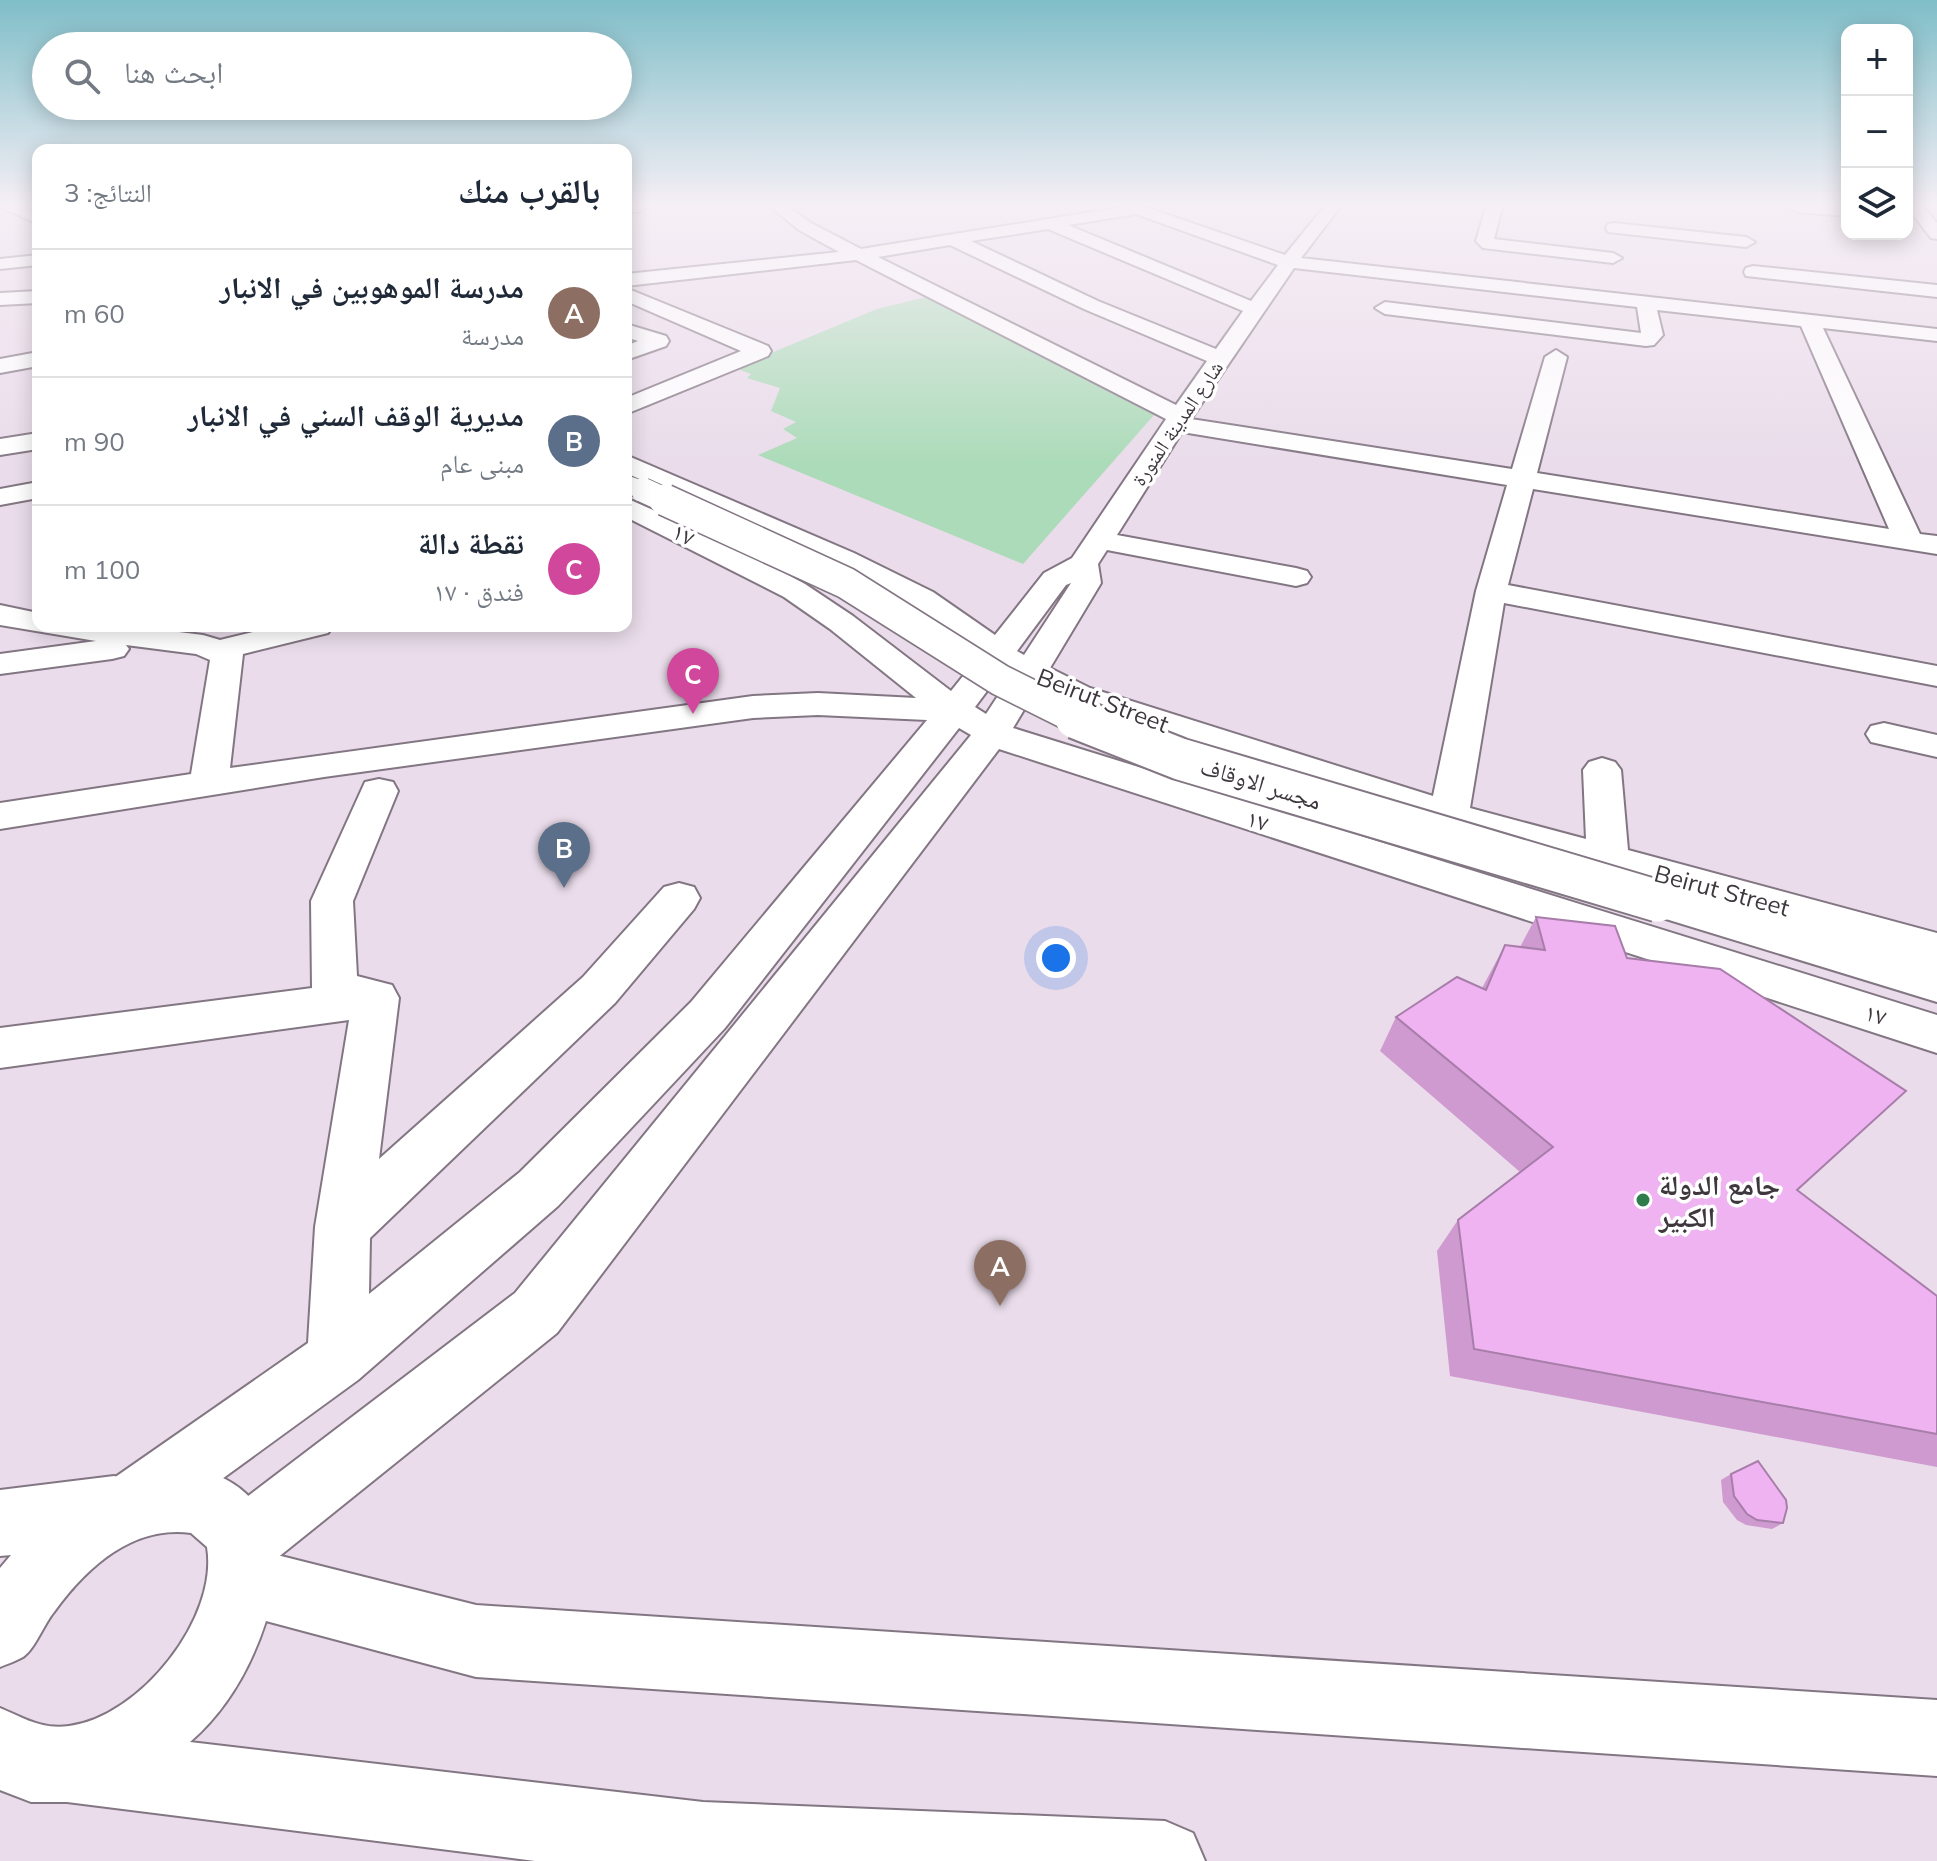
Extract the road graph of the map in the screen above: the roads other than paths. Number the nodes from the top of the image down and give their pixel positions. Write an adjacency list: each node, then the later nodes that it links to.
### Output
1 (935, 294): 23 (street)
2 (1067, 294): 19 (street)
3 (1213, 294): 13 (street)
4 (1265, 294): 13 (street, شارع المدينة المنورة)
5 (1635, 294): 11 (street)
6 (1758, 294): 7 (street); 11 (street); 14 (street)
7 (1767, 294)
8 (32, 297): 10 (street)
9 (632, 297): 22 (street)
10 (0, 299)
11 (1646, 302): 12 (street)
12 (1385, 308)
13 (1255, 309): 19 (street, شارع المدينة المنورة)
14 (1809, 320): 16 (street); 32 (street)
15 (632, 332): 17 (street)
16 (1937, 335)
17 (632, 351)
18 (1556, 357): 26 (street)
19 (1220, 358): 23 (street, شارع المدينة المنورة)
20 (32, 360): 21 (street)
21 (0, 366)
22 (632, 404)
23 (1178, 420): 26 (street); 34 (street, شارع المدينة المنورة)
24 (32, 442): 25 (street)
25 (0, 447)
26 (1519, 481): 32 (street); 36 (street)
27 (632, 487): 37 (street, Beirut Street)
28 (632, 487): 47 (street, ١٧)
29 (632, 487): 58 (street, مجسر الاوقاف, bridge)
30 (32, 491): 31 (street)
31 (0, 497)
32 (1909, 541): 33 (street)
33 (1937, 545)
34 (1091, 552): 35 (street); 40 (street); 40 (street)
35 (1296, 577)
36 (1491, 591): 46 (street); 53 (street)
37 (922, 599): 40 (street, Beirut Street); 40 (street)
38 (0, 615): 39 (street)
39 (32, 622)
40 (1007, 630): 47 (street); 53 (street, Beirut Street)
41 (120, 632): 43 (street)
42 (293, 632): 44 (street)
43 (156, 635): 44 (street); 45 (street)
44 (217, 651): 51 (street)
45 (0, 664)
46 (1937, 676)
47 (973, 722): 51 (street); 60 (street, ١٧); 63 (street); 66 (street)
48 (1884, 734): 49 (street)
49 (1937, 746)
50 (1602, 770): 55 (street)
51 (209, 783): 54 (street)
52 (379, 791): 59 (street)
53 (1449, 815): 55 (street, Beirut Street)
54 (0, 816)
55 (1608, 859): 57 (street, Beirut Street)
56 (679, 898): 62 (street)
57 (1937, 950)
58 (1937, 984)
59 (376, 998): 61 (street); 62 (street)
60 (1937, 1034)
61 (0, 1048)
62 (343, 1227): 63 (street)
63 (337, 1359): 64 (street)
64 (128, 1508): 65 (street); 66 (street); 67 (street)
65 (0, 1523)
66 (243, 1562): 68 (street); 69 (street)
67 (0, 1631)
68 (1937, 1738)
69 (18, 1751): 70 (street)
70 (562, 1844): 71 (street)
71 (725, 1852): 72 (street)
72 (1165, 1861)

